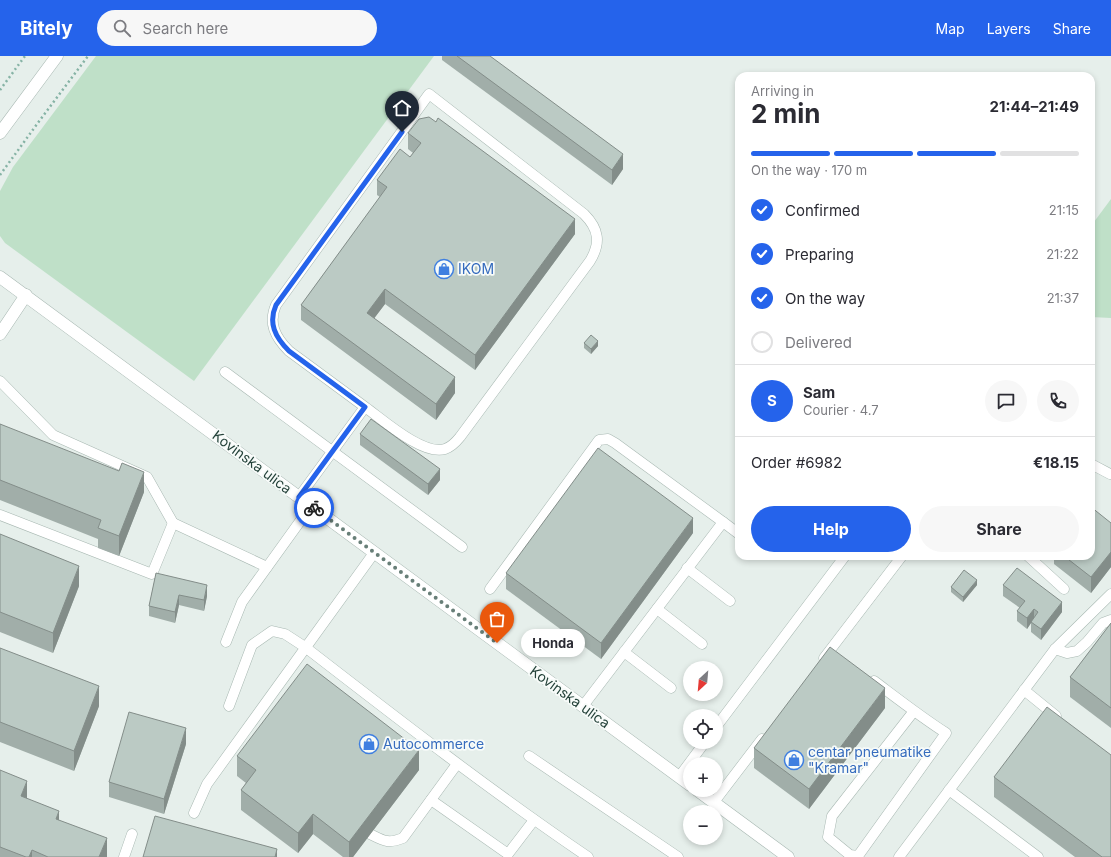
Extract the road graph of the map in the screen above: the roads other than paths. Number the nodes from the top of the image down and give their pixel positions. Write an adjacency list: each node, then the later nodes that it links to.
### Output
1 (57, 56): 2 (street)
2 (0, 133)
3 (0, 277): 4 (street, Kovinska ulica)
4 (26, 295): 5 (street); 12 (street, Kovinska ulica)
5 (0, 334)
6 (225, 372): 9 (lane)
7 (0, 380): 16 (lane)
8 (365, 407): 8 (lane); 9 (lane)
9 (332, 452): 12 (lane); 18 (lane)
10 (1095, 466): 11 (lane)
11 (1110, 474)
12 (299, 497): 13 (street, Kovinska ulica)
13 (311, 506): 19 (street, Kovinska ulica); 23 (lane)
14 (0, 515): 16 (lane)
15 (723, 522): 17 (lane); 24 (lane); 25 (lane)
16 (173, 523): 23 (lane)
17 (735, 531)
18 (462, 547)
19 (374, 553): 33 (lane); 41 (street, Kovinska ulica)
20 (842, 560): 43 (lane)
21 (899, 560): 36 (lane)
22 (1032, 560): 26 (lane)
23 (266, 567): 31 (lane)
24 (688, 568): 28 (lane); 29 (lane)
25 (490, 589)
26 (1064, 589)
27 (1111, 594): 34 (lane)
28 (730, 601)
29 (657, 609): 32 (lane); 35 (lane)
30 (1111, 620): 34 (lane)
31 (226, 642)
32 (702, 644)
33 (305, 647): 40 (lane); 48 (lane); 55 (lane)
34 (1055, 649): 39 (lane)
35 (624, 652): 38 (lane); 41 (lane)
36 (817, 667)
37 (869, 677): 42 (lane)
38 (671, 688)
39 (1024, 690): 44 (lane); 51 (lane)
40 (229, 706)
41 (583, 706): 49 (street, Kovinska ulica)
42 (914, 711): 59 (lane); 59 (lane)
43 (723, 718)
44 (1061, 720)
45 (770, 728): 54 (lane)
46 (700, 749): 49 (lane)
47 (530, 756): 62 (lane)
48 (457, 764): 53 (lane); 56 (lane)
49 (679, 777): 50 (street, Kovinska ulica)
50 (683, 780)
51 (949, 790): 64 (lane); 65 (lane)
52 (707, 797): 54 (street)
53 (430, 800): 56 (lane); 58 (lane)
54 (714, 802): 63 (street)
55 (194, 813)
56 (534, 820): 61 (lane)
57 (132, 834): 60 (lane)
58 (370, 834)
59 (850, 856)
60 (124, 857)
61 (588, 857)
62 (678, 857)
63 (788, 857)
64 (899, 857)
65 (1038, 857)

